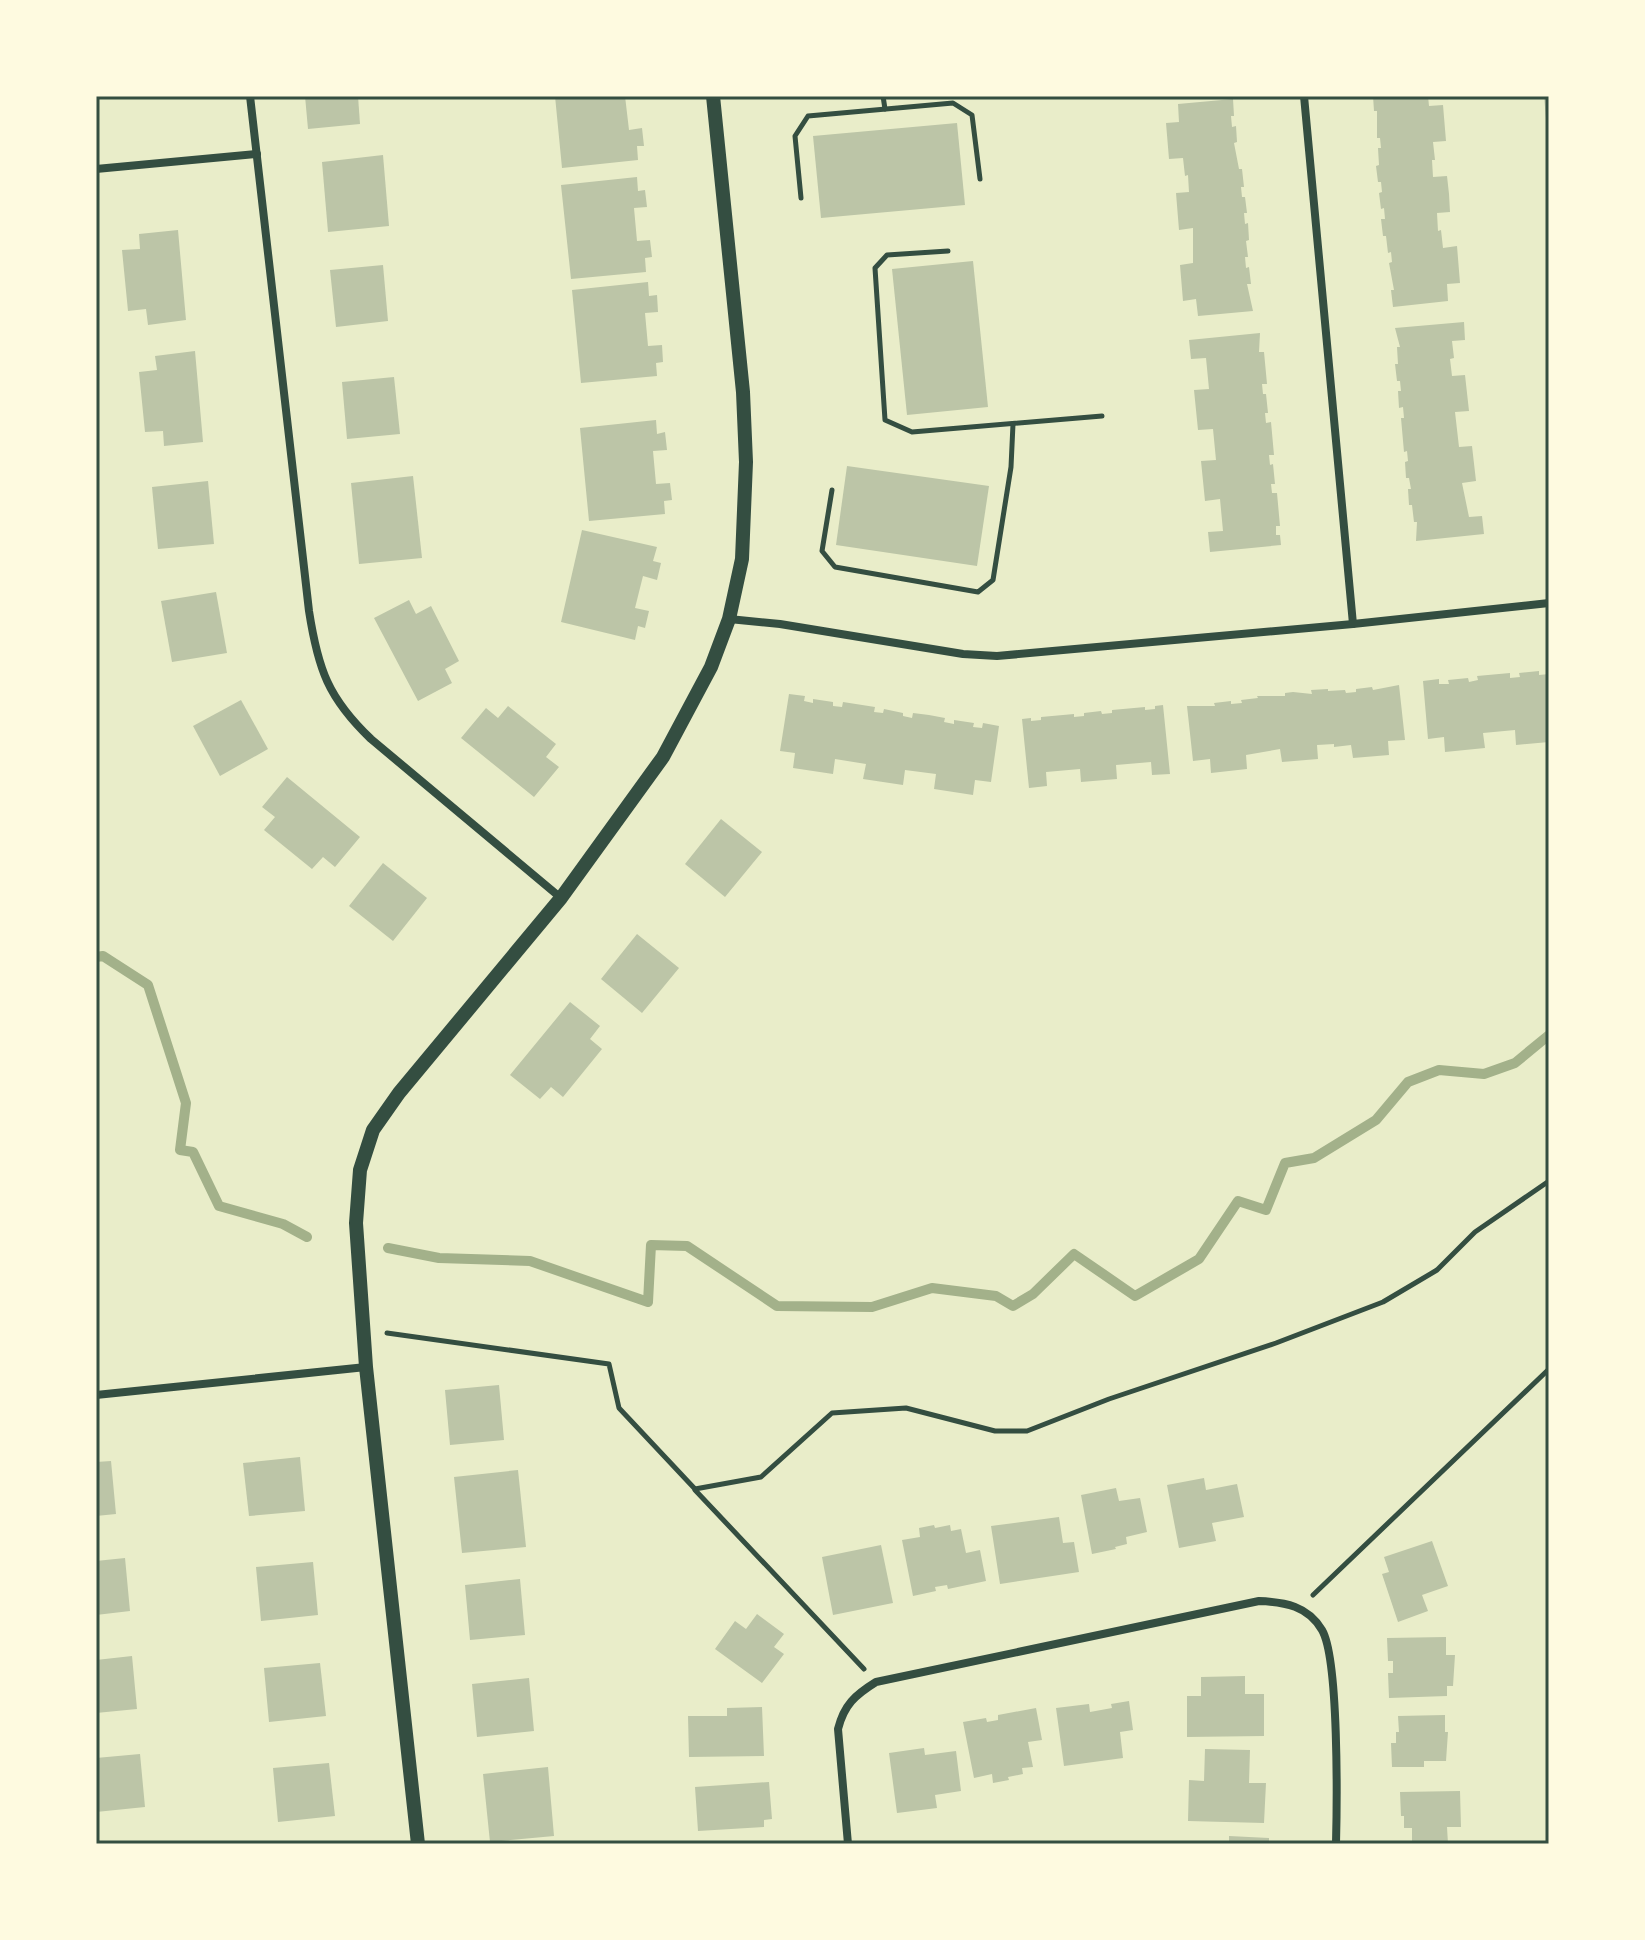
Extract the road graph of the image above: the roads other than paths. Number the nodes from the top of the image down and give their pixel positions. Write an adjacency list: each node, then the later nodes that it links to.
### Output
1 (250, 96): 4 (street)
2 (713, 96): 7 (street)
3 (1304, 96): 8 (street)
4 (257, 154): 5 (street); 9 (street)
5 (96, 169)
6 (1549, 603): 8 (street)
7 (729, 619): 8 (street); 9 (street)
8 (1353, 624)
9 (561, 898): 10 (street)
10 (366, 1367): 11 (street); 12 (street)
11 (96, 1395)
12 (418, 1844)
13 (848, 1844): 14 (street)
14 (1336, 1844)

